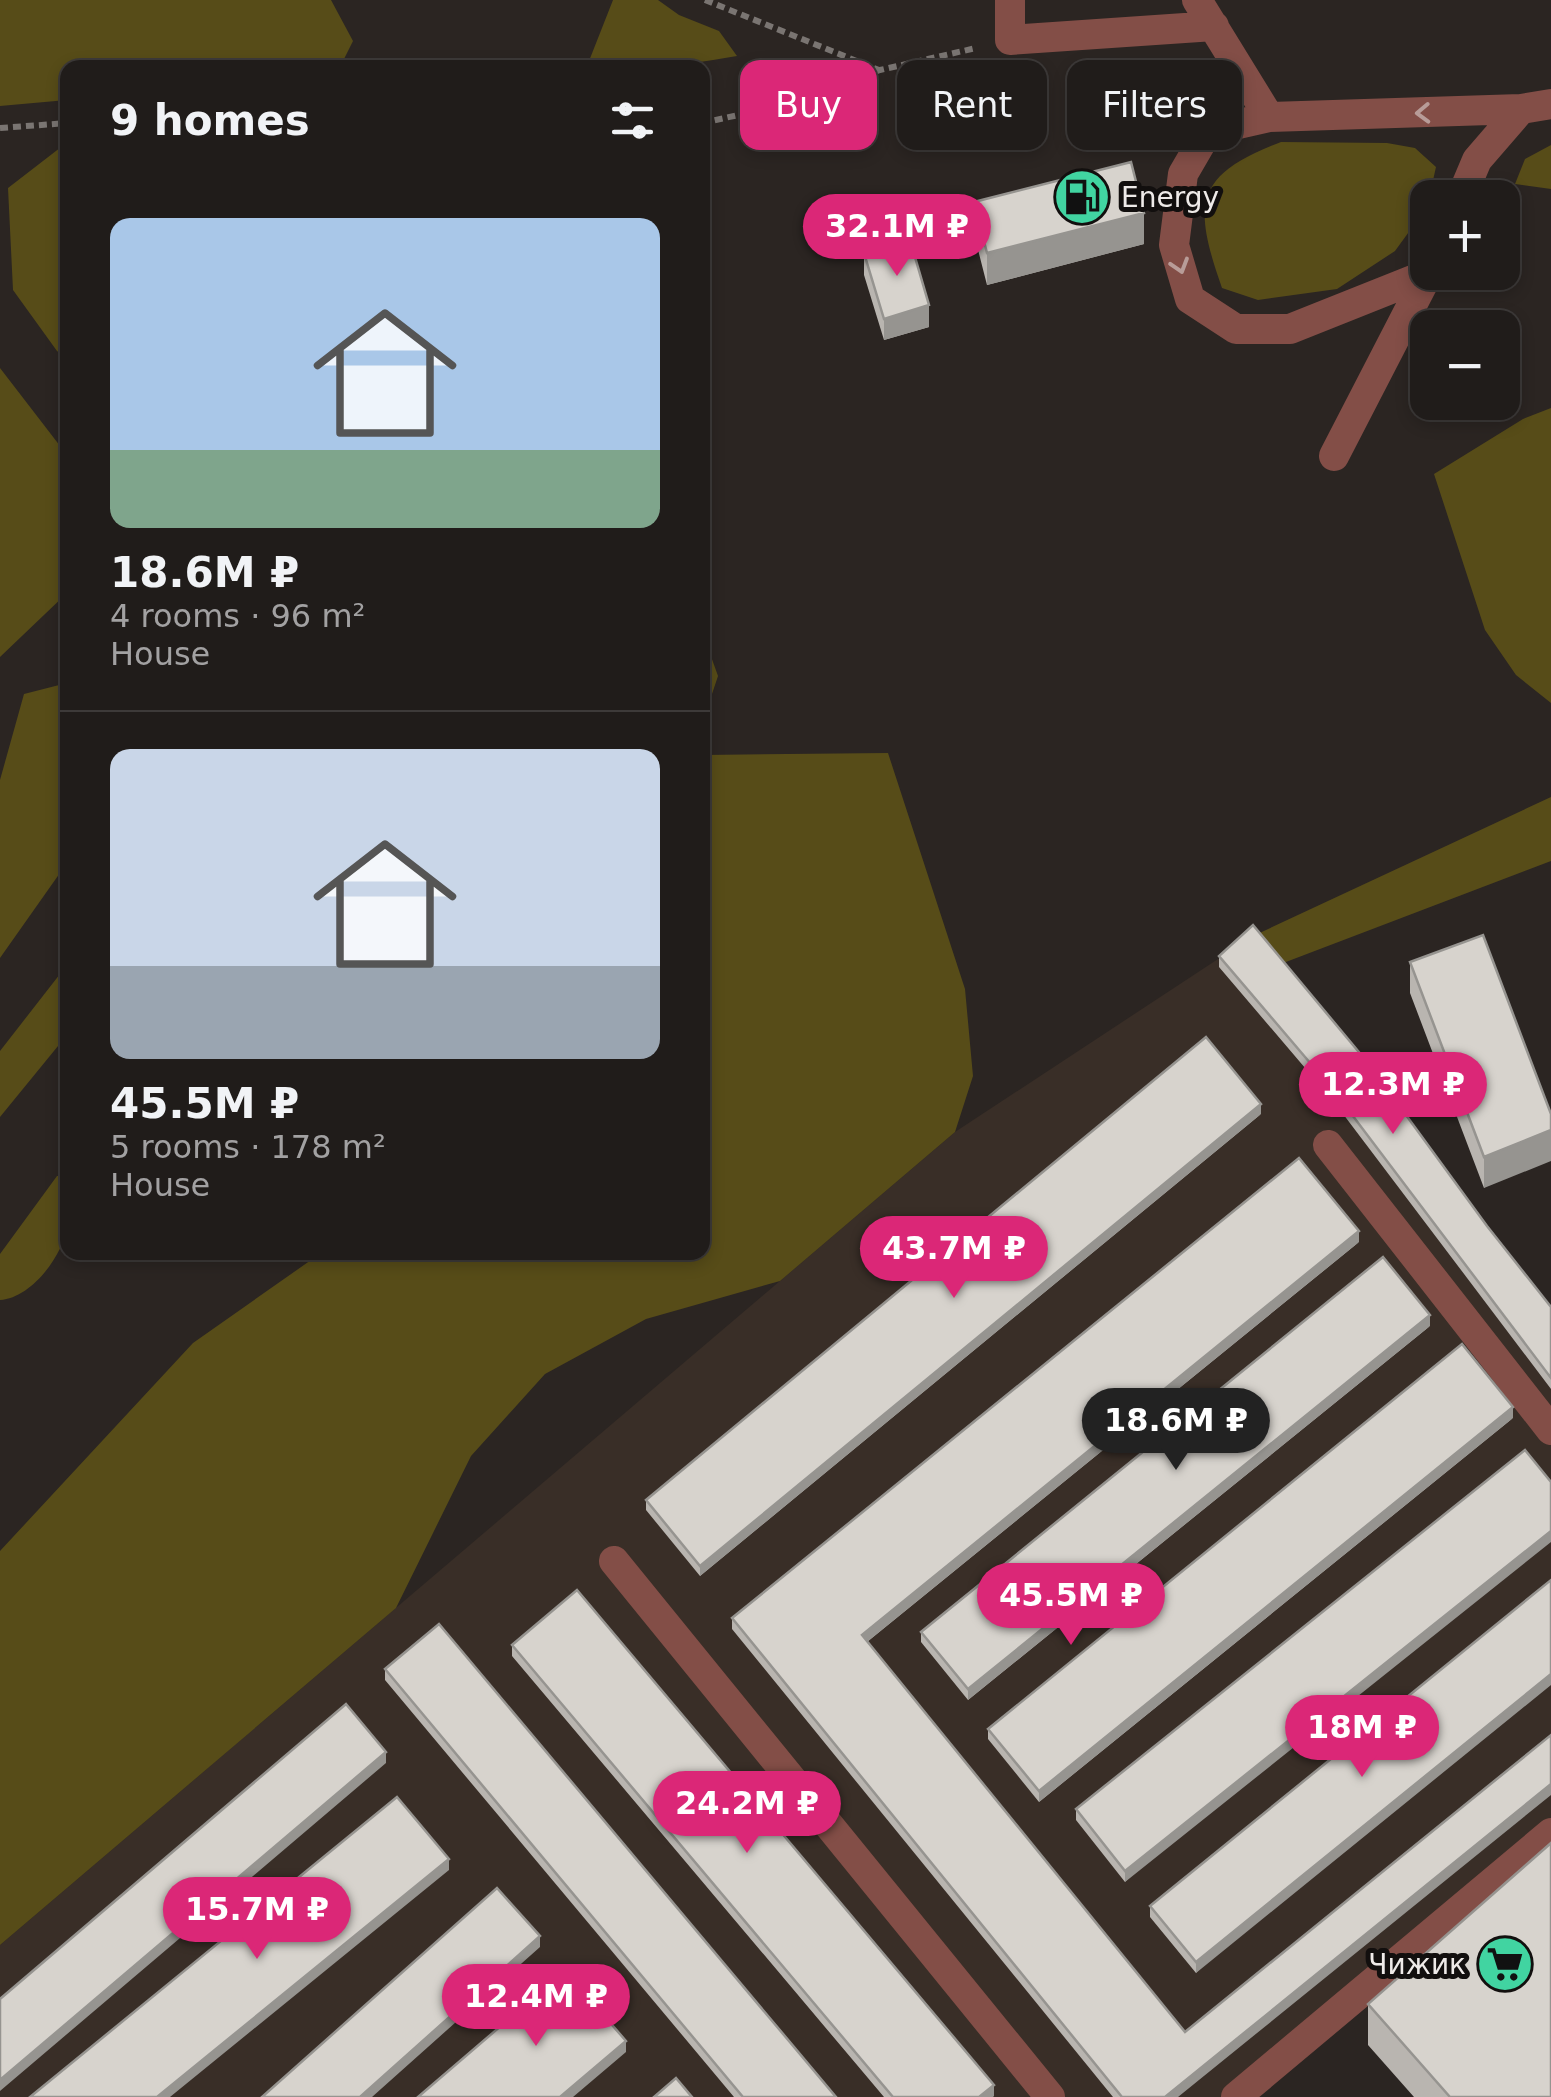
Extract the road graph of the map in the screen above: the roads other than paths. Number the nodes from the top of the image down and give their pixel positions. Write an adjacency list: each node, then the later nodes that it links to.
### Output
1 (1010, 0): 3 (lane)
2 (1197, 0): 3 (lane)
3 (1214, 26): 5 (lane)
4 (1536, 107): 5 (lane, one-way to 5); 6 (lane)
5 (1269, 117): 7 (lane, one-way to 7)
6 (1469, 180)
7 (1410, 281)
8 (1420, 290): 9 (lane)
9 (1334, 456)
10 (1328, 1145): 11 (lane)
11 (1551, 1430)
12 (614, 1561): 14 (lane)
13 (1551, 1833): 15 (lane)
14 (1050, 2097)
15 (1236, 2097)

